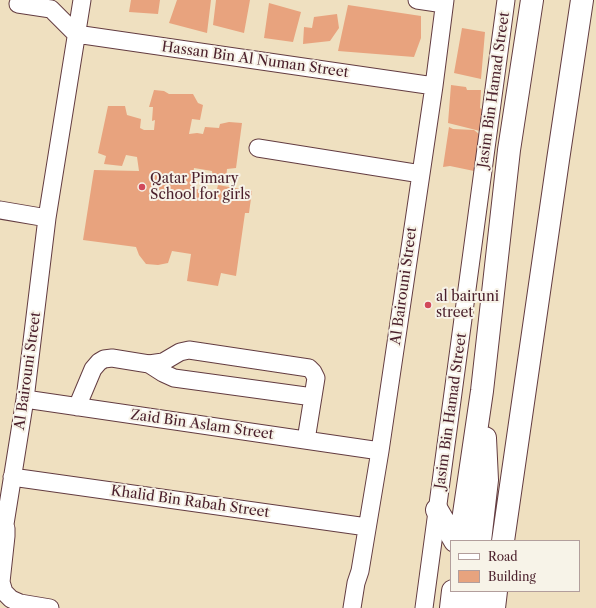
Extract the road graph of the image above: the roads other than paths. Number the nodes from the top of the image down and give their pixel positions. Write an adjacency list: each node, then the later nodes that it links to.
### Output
1 (82, 0): 8 (street, Al Bairouni Street)
2 (417, 0): 6 (street)
3 (506, 0): 23 (street, Jasim Bin Hamad Street)
4 (532, 0): 15 (main road, Jasim Bin Hamad Street)
5 (582, 0): 22 (main road)
6 (445, 2): 9 (street, Al Bairouni Street)
7 (18, 4): 8 (street)
8 (76, 34): 9 (street, Hassan Bin Al Numan Street); 13 (street, Al Bairouni Street)
9 (434, 86): 11 (street, Al Bairouni Street)
10 (258, 148): 11 (street)
11 (420, 174): 20 (street, Al Bairouni Street)
12 (0, 210): 13 (street)
13 (47, 218): 17 (street, Al Bairouni Street)
14 (149, 364): 16 (street); 16 (street); 18 (street)
15 (482, 391): 28 (main road, Jasim Bin Hamad Street); 29 (main road)
16 (313, 397): 19 (street)
17 (25, 399): 18 (street, Zaid Bin Aslam Street); 21 (street, Al Bairouni Street)
18 (77, 407): 19 (street, Zaid Bin Aslam Street)
19 (306, 440): 20 (street, Zaid Bin Aslam Street)
20 (380, 450): 25 (street, Al Bairouni Street)
21 (12, 477): 24 (street, Al Bairouni Street); 25 (street, Khalid Bin Rabah Street)
22 (508, 506): 30 (main road); 31 (main road)
23 (438, 510): 27 (main road); 42 (street, Jasim Bin Hamad Street)
24 (5, 524): 26 (street, Al Bairouni Street); 39 (street, Al Bairouni Street)
25 (368, 527): 32 (street, Al Bairouni Street)
26 (0, 540)
27 (454, 540)
28 (460, 540)
29 (480, 540)
30 (503, 540)
31 (514, 540)
32 (360, 571): 40 (street, Al Bairouni Street); 41 (street, Al Bairouni Street)
33 (453, 592): 43 (main road)
34 (474, 592): 44 (main road)
35 (496, 592): 45 (main road)
36 (507, 592): 46 (main road)
37 (0, 603): 38 (street)
38 (8, 608)
39 (50, 608)
40 (352, 608)
41 (358, 608)
42 (424, 608)
43 (451, 608)
44 (472, 608)
45 (494, 608)
46 (505, 608)

